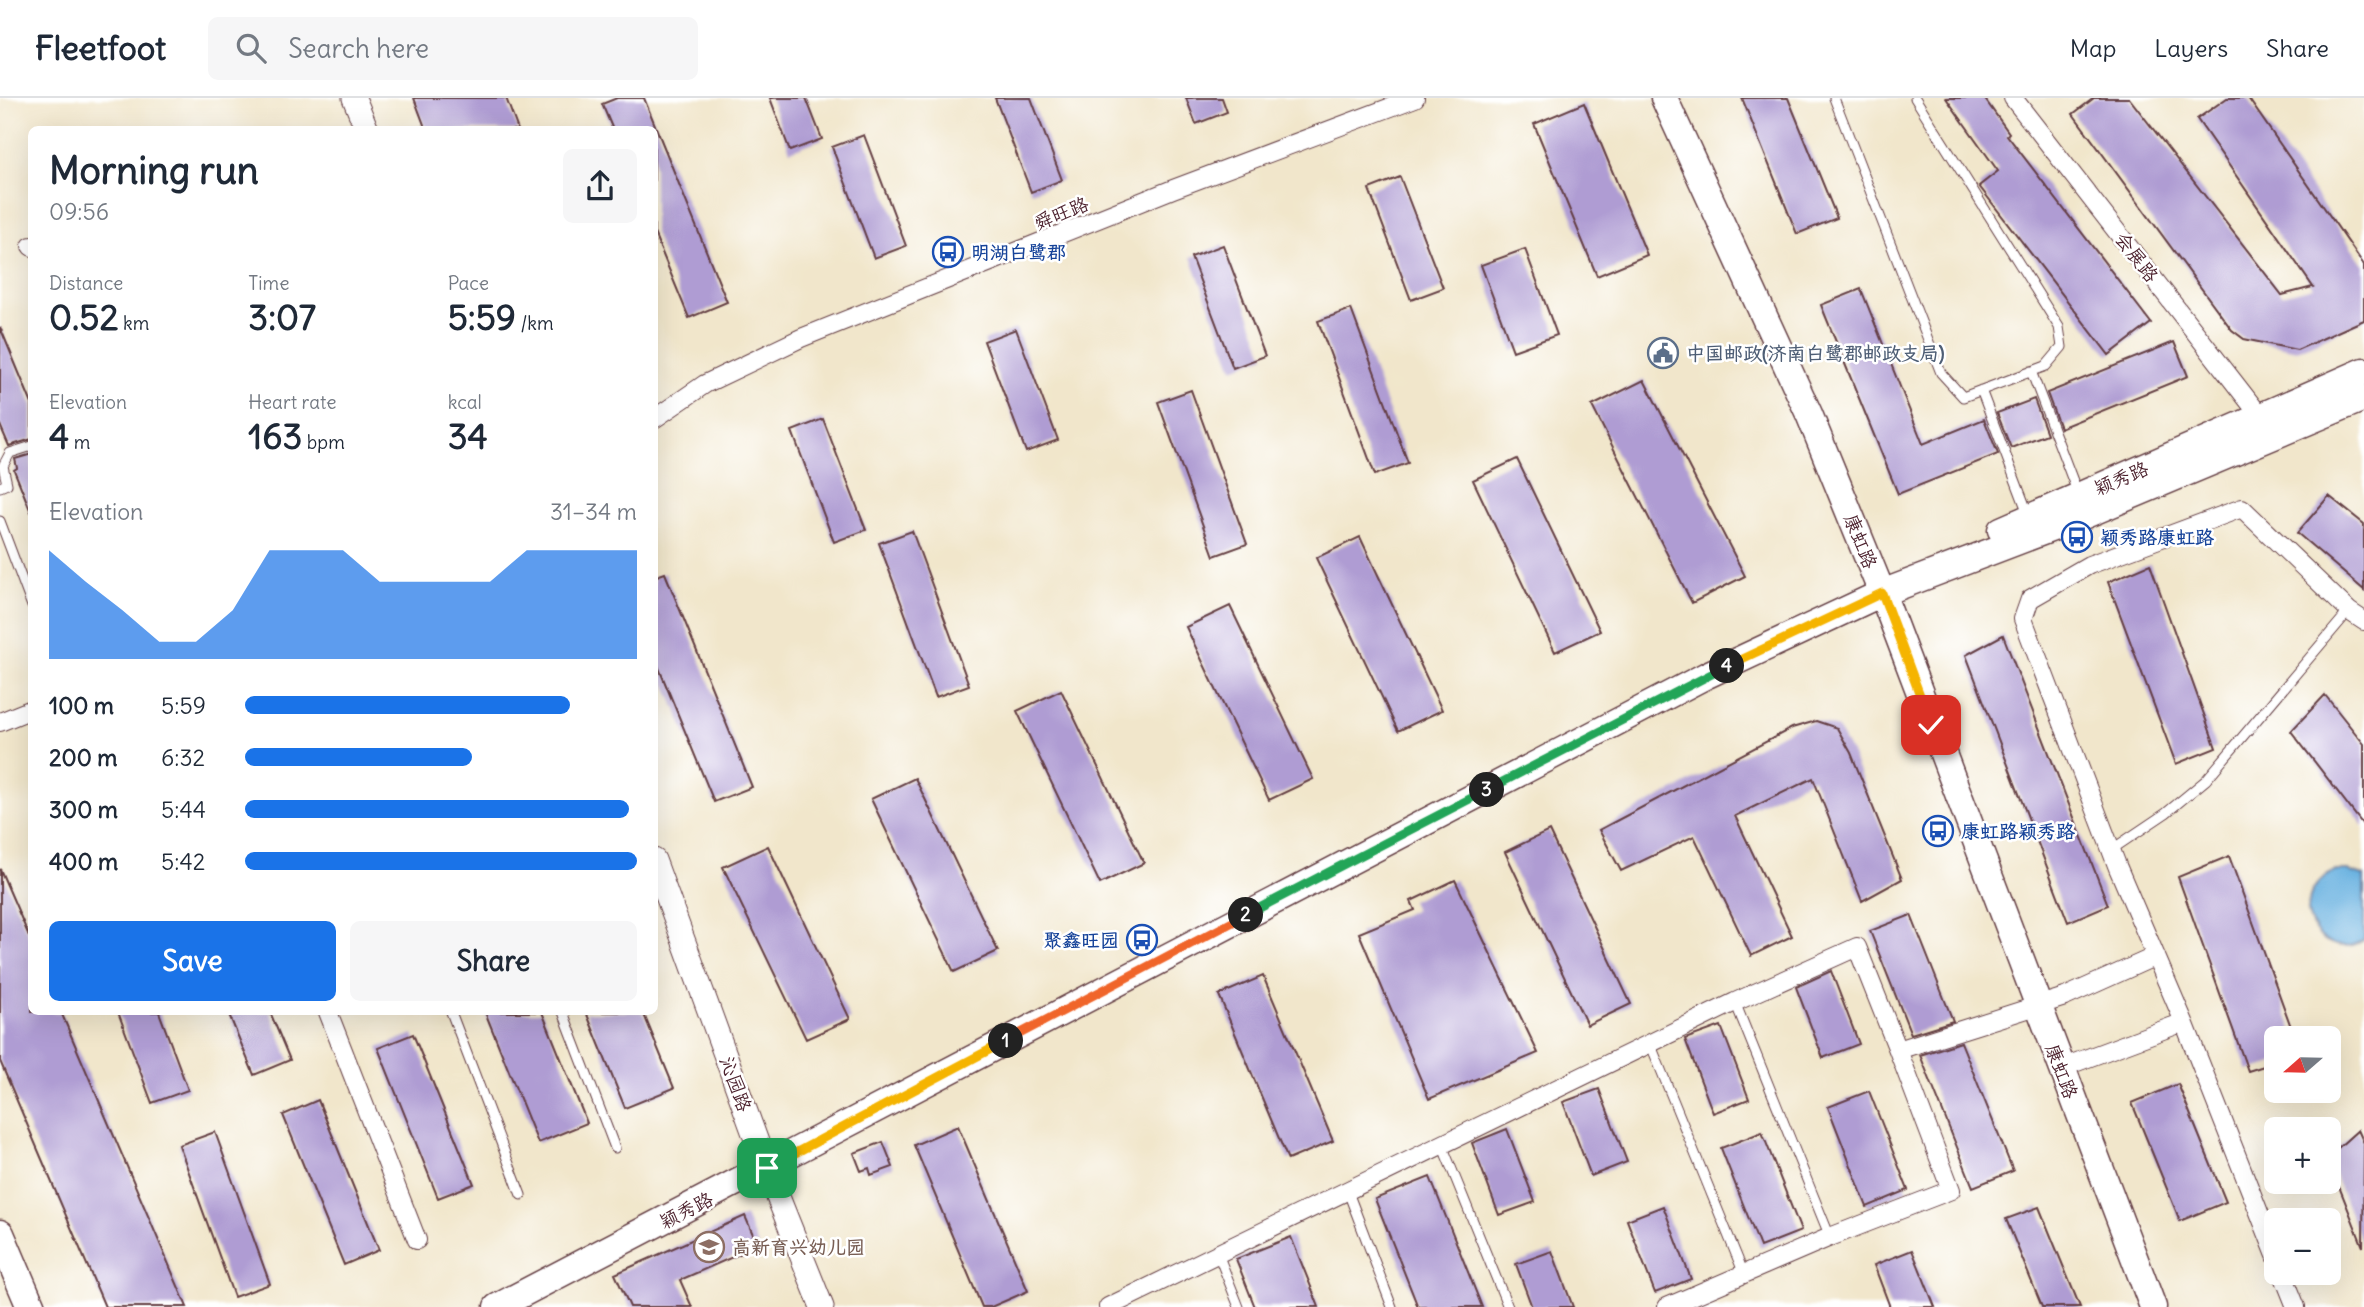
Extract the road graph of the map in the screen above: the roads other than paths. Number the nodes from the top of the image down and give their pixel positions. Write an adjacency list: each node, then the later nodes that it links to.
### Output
1 (354, 98): 7 (street)
2 (1415, 98): 12 (street, 舜旺路)
3 (1664, 98): 19 (main road, 康虹路)
4 (1834, 98): 10 (lane)
5 (1915, 98): 8 (lane)
6 (2013, 98): 13 (street, 会展路)
7 (365, 126)
8 (2031, 371): 10 (lane); 16 (lane)
9 (2364, 371): 11 (main road, 颖秀路)
10 (1981, 390): 17 (lane)
11 (2354, 400): 13 (main road, 颖秀路); 19 (main road, 颖秀路)
12 (658, 416)
13 (2261, 417): 16 (main road, 颖秀路)
14 (28, 447): 15 (lane)
15 (0, 487)
16 (2079, 496): 17 (main road, 颖秀路)
17 (2030, 517): 19 (main road, 颖秀路)
18 (0, 521): 20 (lane)
19 (1882, 593): 28 (main road, 康虹路); 38 (main road, 颖秀路)
20 (28, 595)
21 (2357, 616): 24 (lane); 24 (street)
22 (28, 711): 23 (street)
23 (0, 722)
24 (2111, 850): 26 (street)
25 (658, 871): 38 (street, 沁园路)
26 (2156, 956): 28 (street); 32 (street)
27 (1735, 1002): 33 (street); 34 (street); 43 (lane)
28 (2037, 1003): 34 (street); 35 (main road, 康虹路)
29 (329, 1015): 44 (street)
30 (452, 1015): 40 (lane)
31 (564, 1015): 37 (lane)
32 (2184, 1022): 35 (street); 41 (street)
33 (1650, 1043): 36 (street); 46 (lane)
34 (1898, 1050): 43 (street)
35 (2061, 1068): 57 (main road, 康虹路)
36 (1442, 1145): 39 (street); 55 (lane)
37 (615, 1149)
38 (767, 1168): 50 (main road, 颖秀路); 51 (street, 沁园路)
39 (1348, 1192): 45 (street); 54 (lane)
40 (521, 1195)
41 (2264, 1225)
42 (0, 1234): 49 (main road)
43 (1830, 1237): 46 (street)
44 (417, 1240)
45 (1218, 1254): 48 (street); 53 (lane)
46 (1744, 1274): 56 (street)
47 (2288, 1285): 58 (street)
48 (1137, 1301): 52 (street)
49 (31, 1307)
50 (497, 1307)
51 (822, 1307)
52 (1108, 1307)
53 (1239, 1307)
54 (1392, 1307)
55 (1508, 1307)
56 (1668, 1307)
57 (2153, 1307)
58 (2296, 1307)

